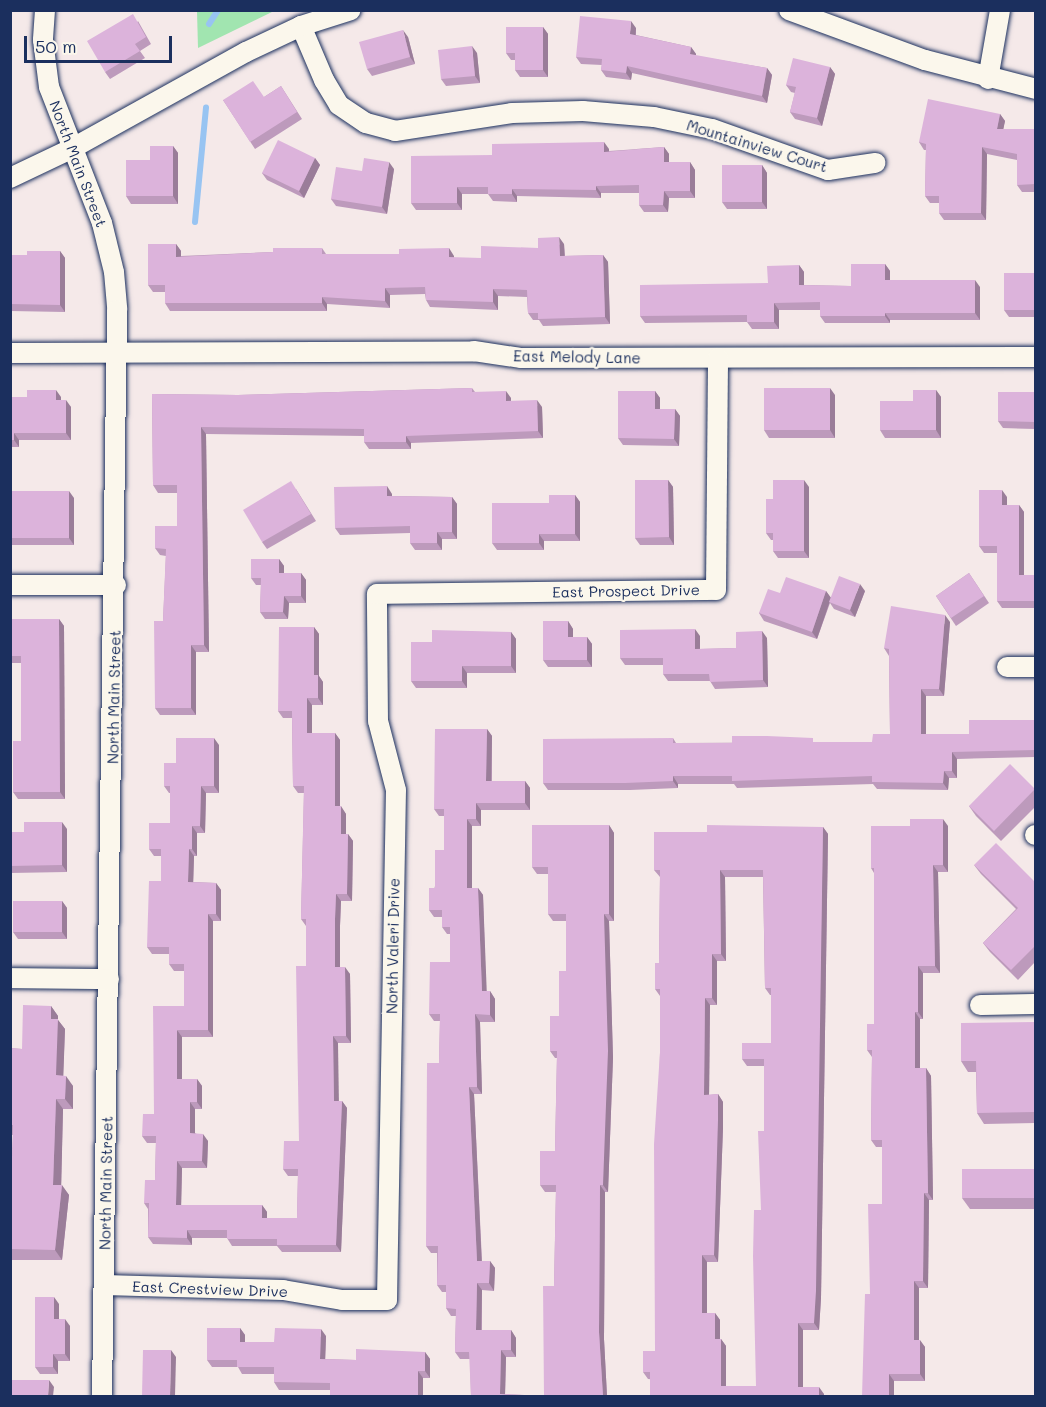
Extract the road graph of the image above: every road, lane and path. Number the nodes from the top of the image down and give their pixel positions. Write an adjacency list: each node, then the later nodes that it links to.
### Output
1 (45, 10): 8 (street, North Main Street)
2 (351, 10): 5 (street)
3 (789, 10): 6 (street)
4 (1000, 10): 6 (street)
5 (301, 26): 8 (street); 9 (street, Mountainview Court)
6 (988, 79): 7 (street)
7 (1035, 89)
8 (71, 149): 10 (street); 12 (street, North Main Street)
9 (875, 163)
10 (10, 178)
11 (10, 353): 12 (street, East Melody Lane)
12 (119, 353): 14 (street, East Melody Lane); 16 (street, North Main Street)
13 (1035, 357): 14 (street, East Melody Lane)
14 (718, 358): 17 (street, East Prospect Drive)
15 (10, 585): 16 (street)
16 (117, 585): 21 (street, North Main Street)
17 (377, 594): 25 (street, North Valeri Drive)
18 (1007, 667): 19 (street)
19 (1035, 667)
20 (10, 978): 21 (street)
21 (109, 979): 24 (street, North Main Street)
22 (1035, 1004): 23 (street)
23 (980, 1005)
24 (104, 1285): 25 (street, East Crestview Drive); 26 (street, North Main Street)
25 (387, 1300)
26 (102, 1396)

